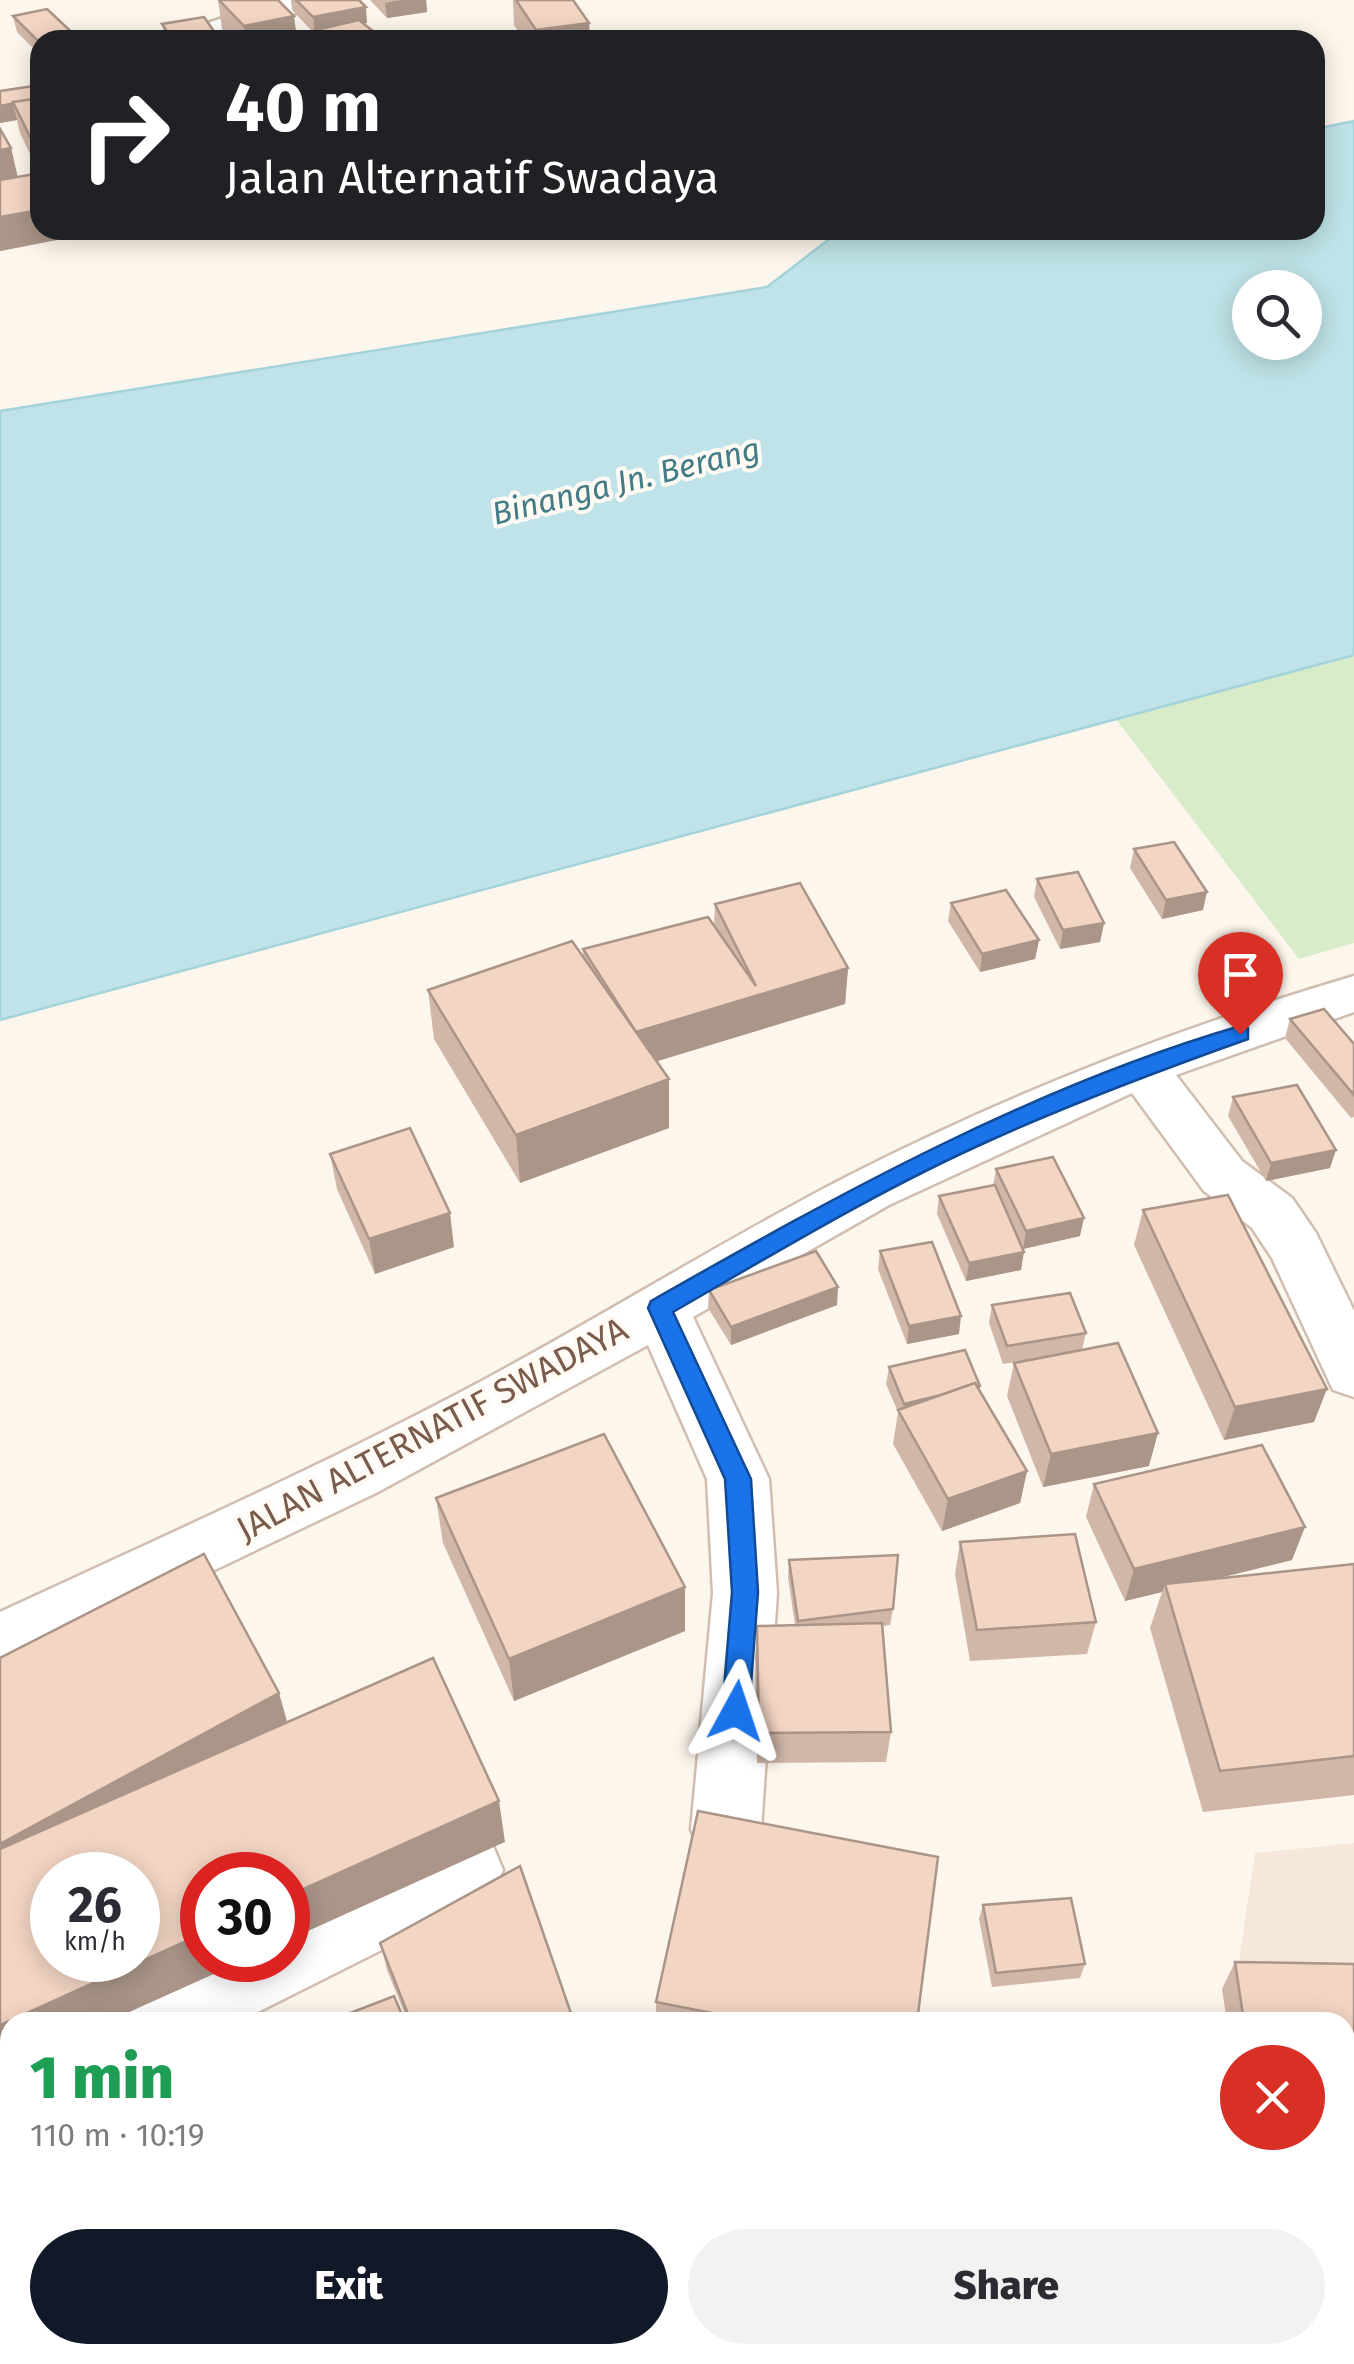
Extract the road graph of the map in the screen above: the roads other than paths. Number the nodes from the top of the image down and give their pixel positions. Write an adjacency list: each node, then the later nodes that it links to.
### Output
1 (307, 0): 2 (street)
2 (215, 30)
3 (1354, 994): 4 (street, JALAN ALTERNATIF SWADAYA)
4 (1142, 1068): 5 (street, JALAN ALTERNATIF SWADAYA); 6 (street)
5 (660, 1308): 7 (street, JALAN ALTERNATIF SWADAYA); 8 (street)
6 (1354, 1373)
7 (0, 1643)
8 (726, 1830)
9 (468, 1870): 10 (street)
10 (310, 1949)
11 (242, 1982): 12 (street)
12 (181, 2012)

